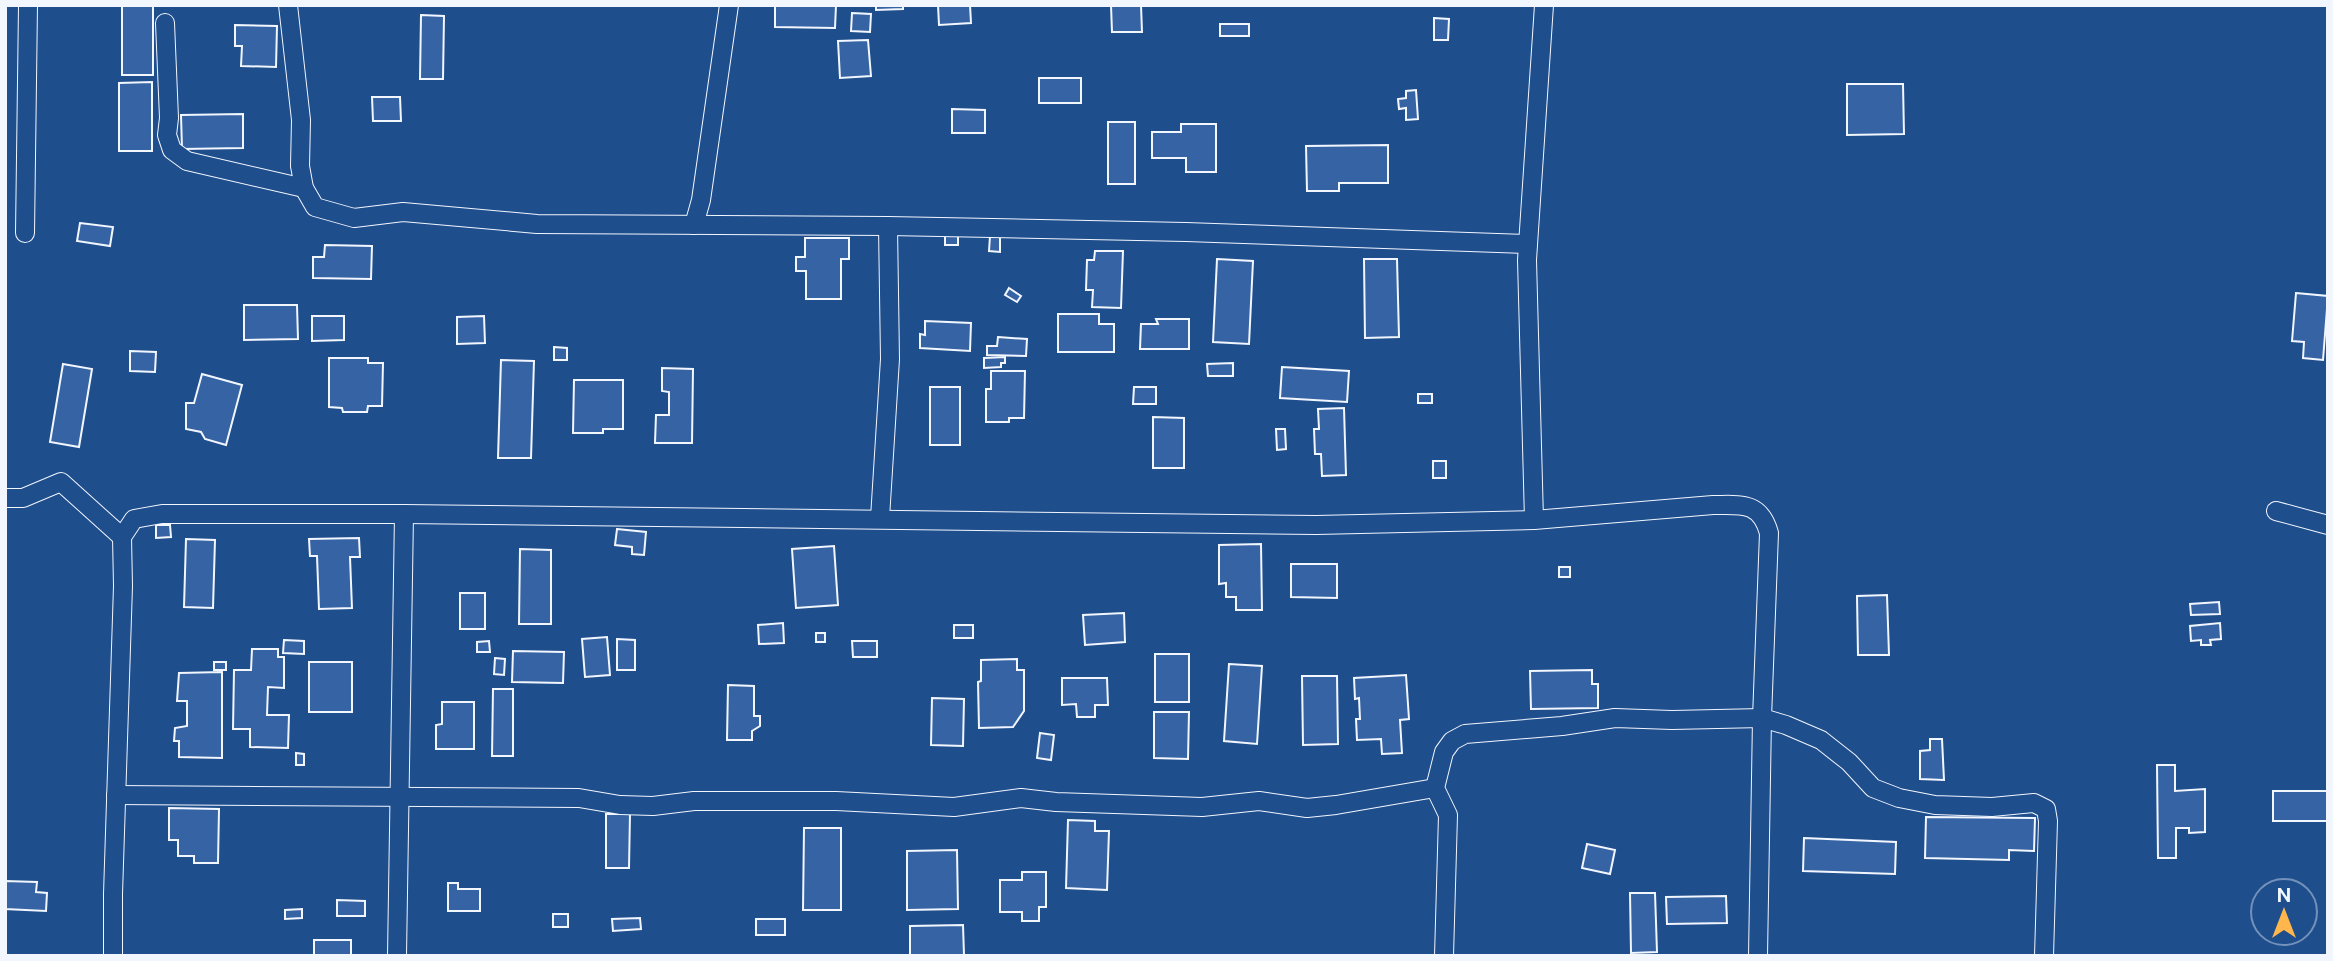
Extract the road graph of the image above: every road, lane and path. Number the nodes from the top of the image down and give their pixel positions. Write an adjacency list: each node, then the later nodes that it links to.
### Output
1 (28, 5): 9 (street)
2 (288, 5): 6 (street)
3 (729, 5): 7 (street)
4 (1544, 5): 10 (street)
5 (165, 23): 6 (street)
6 (304, 188): 7 (street)
7 (694, 225): 8 (street)
8 (888, 226): 10 (street); 14 (street)
9 (25, 233)
10 (1528, 244): 15 (street)
11 (5, 498): 17 (street)
12 (2276, 511): 16 (street)
13 (404, 514): 14 (street); 17 (street); 21 (street)
14 (880, 518): 15 (street)
15 (1534, 520): 18 (street)
16 (2328, 525)
17 (122, 537): 20 (street)
18 (1762, 718): 19 (street); 25 (street); 26 (street)
19 (1435, 788): 21 (street); 24 (street)
20 (117, 795): 21 (street); 22 (street)
21 (399, 796): 23 (street)
22 (113, 956)
23 (397, 956)
24 (1444, 956)
25 (1758, 956)
26 (2044, 956)

